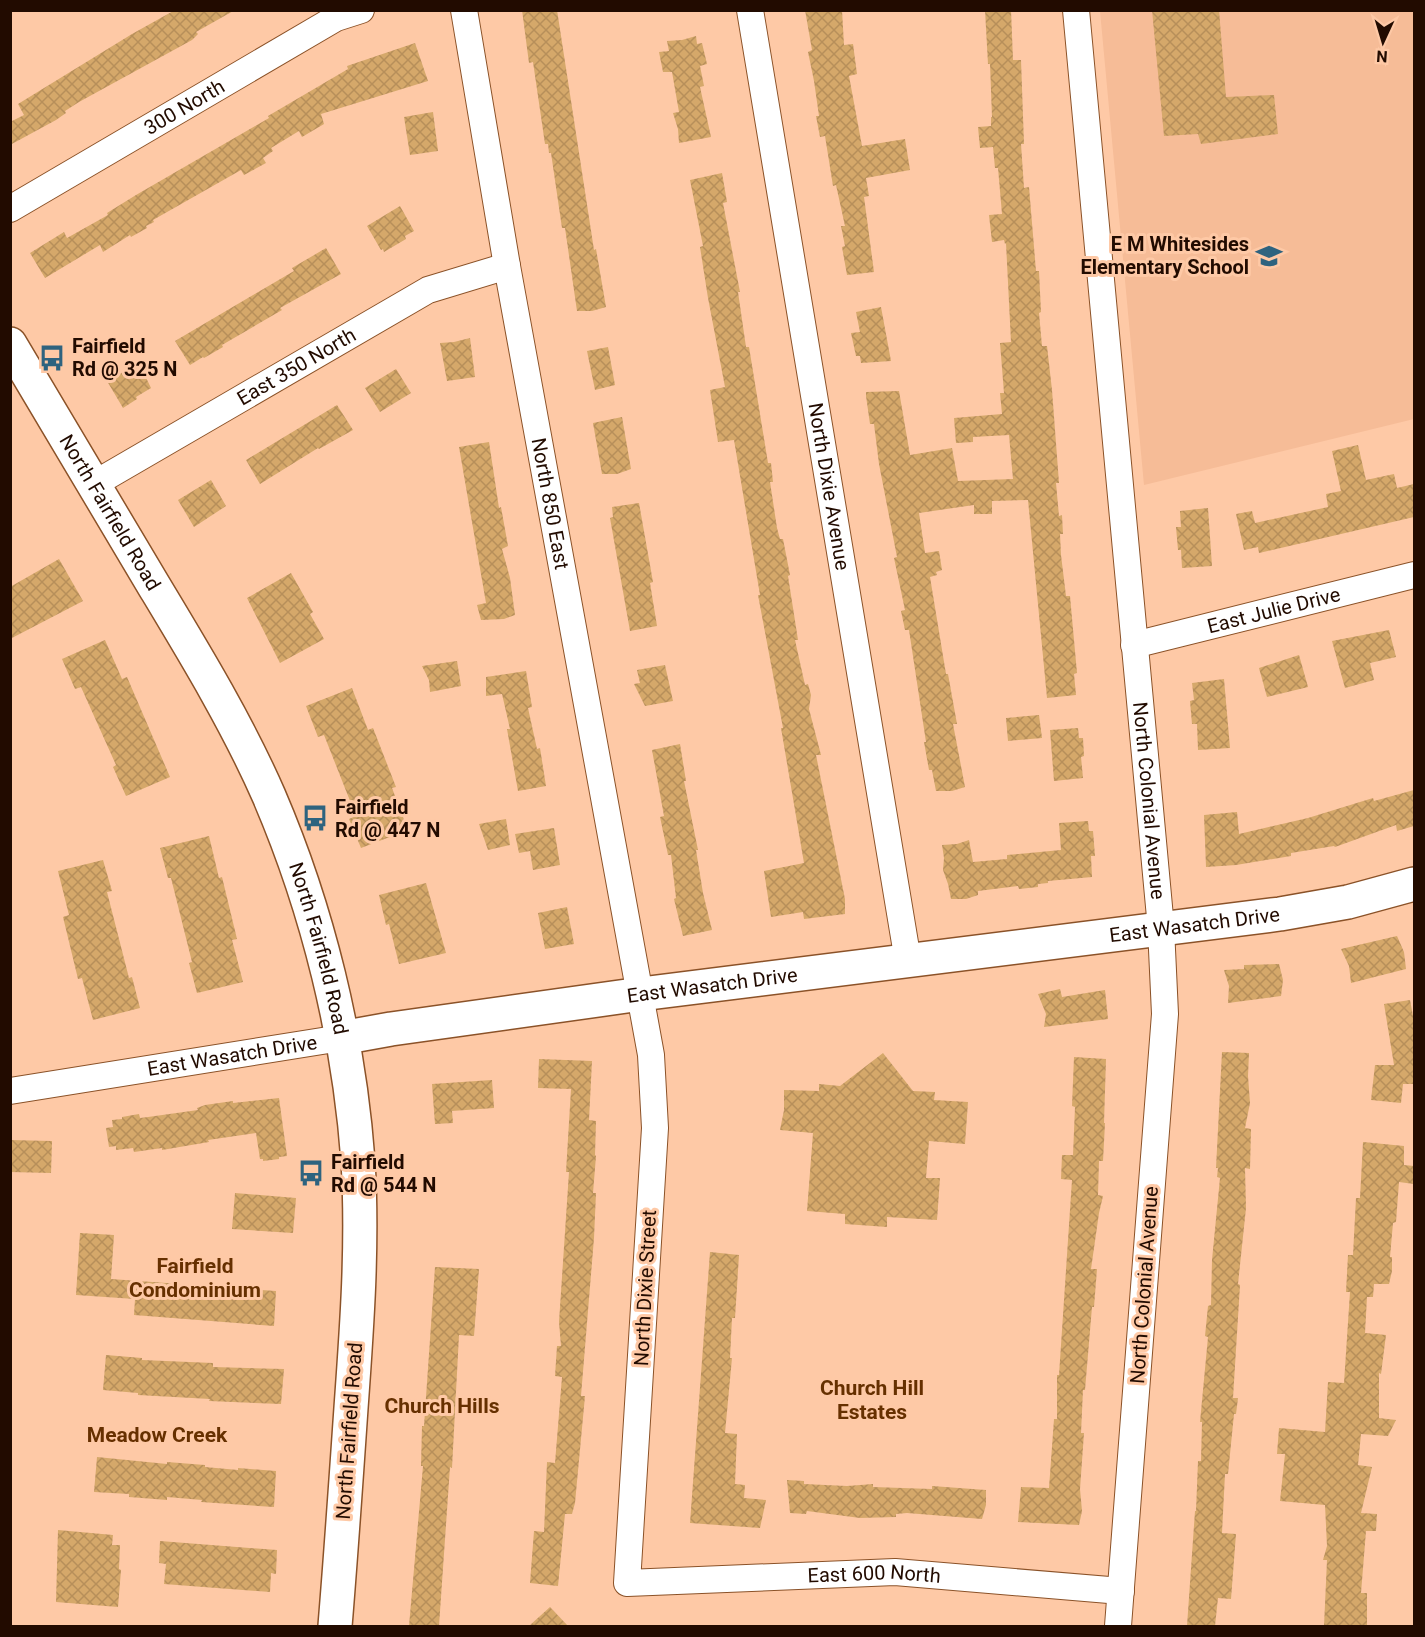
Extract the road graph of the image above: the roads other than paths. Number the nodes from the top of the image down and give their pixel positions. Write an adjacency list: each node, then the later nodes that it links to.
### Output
1 (361, 10): 5 (street, 300 North)
2 (464, 10): 6 (street, North 850 East)
3 (750, 10): 13 (street, North Dixie Avenue)
4 (1076, 10): 10 (street, North Colonial Avenue)
5 (10, 209)
6 (507, 266): 8 (street, East 350 North); 14 (street, North 850 East)
7 (10, 344): 8 (main road, North Fairfield Road)
8 (94, 484): 15 (main road, North Fairfield Road)
9 (1414, 575): 10 (street, East Julie Drive)
10 (1134, 645): 12 (street, North Colonial Avenue)
11 (1414, 884): 12 (main road, East Wasatch Drive)
12 (1161, 928): 13 (main road, East Wasatch Drive); 18 (street, North Colonial Avenue)
13 (908, 961): 14 (main road, East Wasatch Drive)
14 (641, 994): 15 (main road, East Wasatch Drive); 17 (street, North Dixie Street)
15 (341, 1038): 16 (street, East Wasatch Drive); 19 (main road, North Fairfield Road)
16 (10, 1091)
17 (627, 1583): 18 (street, East 600 North)
18 (1121, 1591): 20 (street, North Colonial Avenue)
19 (336, 1626)
20 (1118, 1626)

